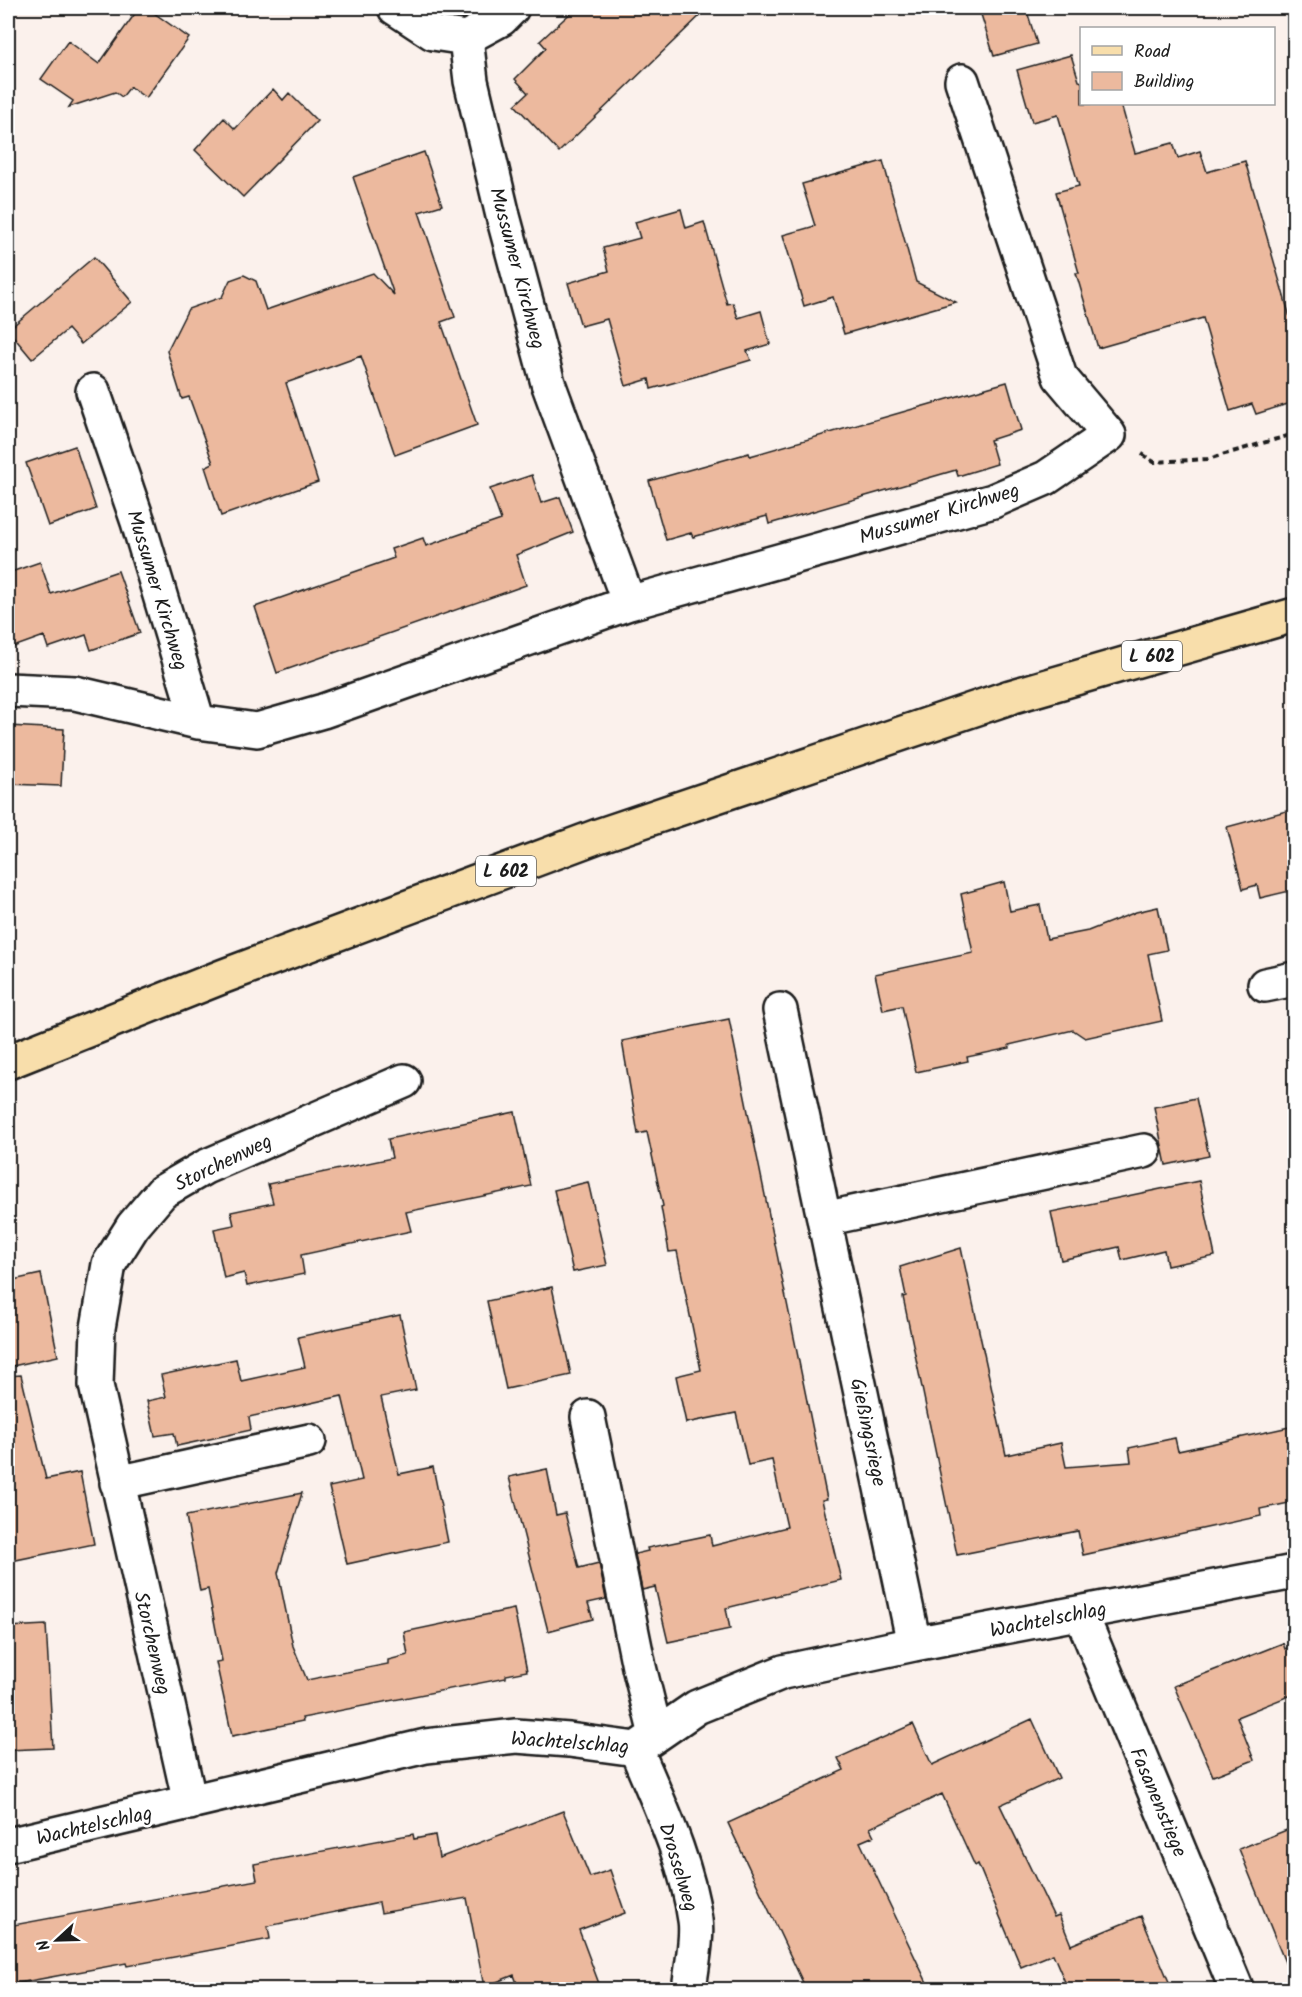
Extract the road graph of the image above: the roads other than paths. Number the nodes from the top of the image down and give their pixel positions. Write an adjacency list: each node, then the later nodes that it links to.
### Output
1 (395, 8): 3 (street)
2 (512, 8): 3 (street)
3 (466, 38): 6 (street, Mussumer Kirchweg)
4 (962, 81): 6 (street, Mussumer Kirchweg)
5 (93, 391): 9 (street, Mussumer Kirchweg)
6 (629, 603): 9 (street, Mussumer Kirchweg)
7 (1294, 615): 11 (main road, L 602)
8 (8, 690): 9 (street, Mussumer Kirchweg)
9 (198, 722)
10 (780, 1010): 14 (street, Gießingsriege)
11 (8, 1062)
12 (404, 1081): 17 (street, Storchenweg)
13 (1144, 1151): 14 (street)
14 (824, 1219): 20 (street, Gießingsriege)
15 (588, 1418): 21 (street, Drosselweg)
16 (309, 1441): 17 (street)
17 (117, 1483): 22 (street, Storchenweg)
18 (1294, 1572): 19 (street, Wachtelschlag)
19 (1081, 1614): 20 (street, Wachtelschlag); 25 (street, Fasanenstiege)
20 (914, 1644): 21 (street, Wachtelschlag)
21 (646, 1742): 22 (street, Wachtelschlag); 24 (street, Drosselweg)
22 (190, 1803): 23 (street, Wachtelschlag)
23 (8, 1845)
24 (689, 1989)
25 (1237, 1989)

